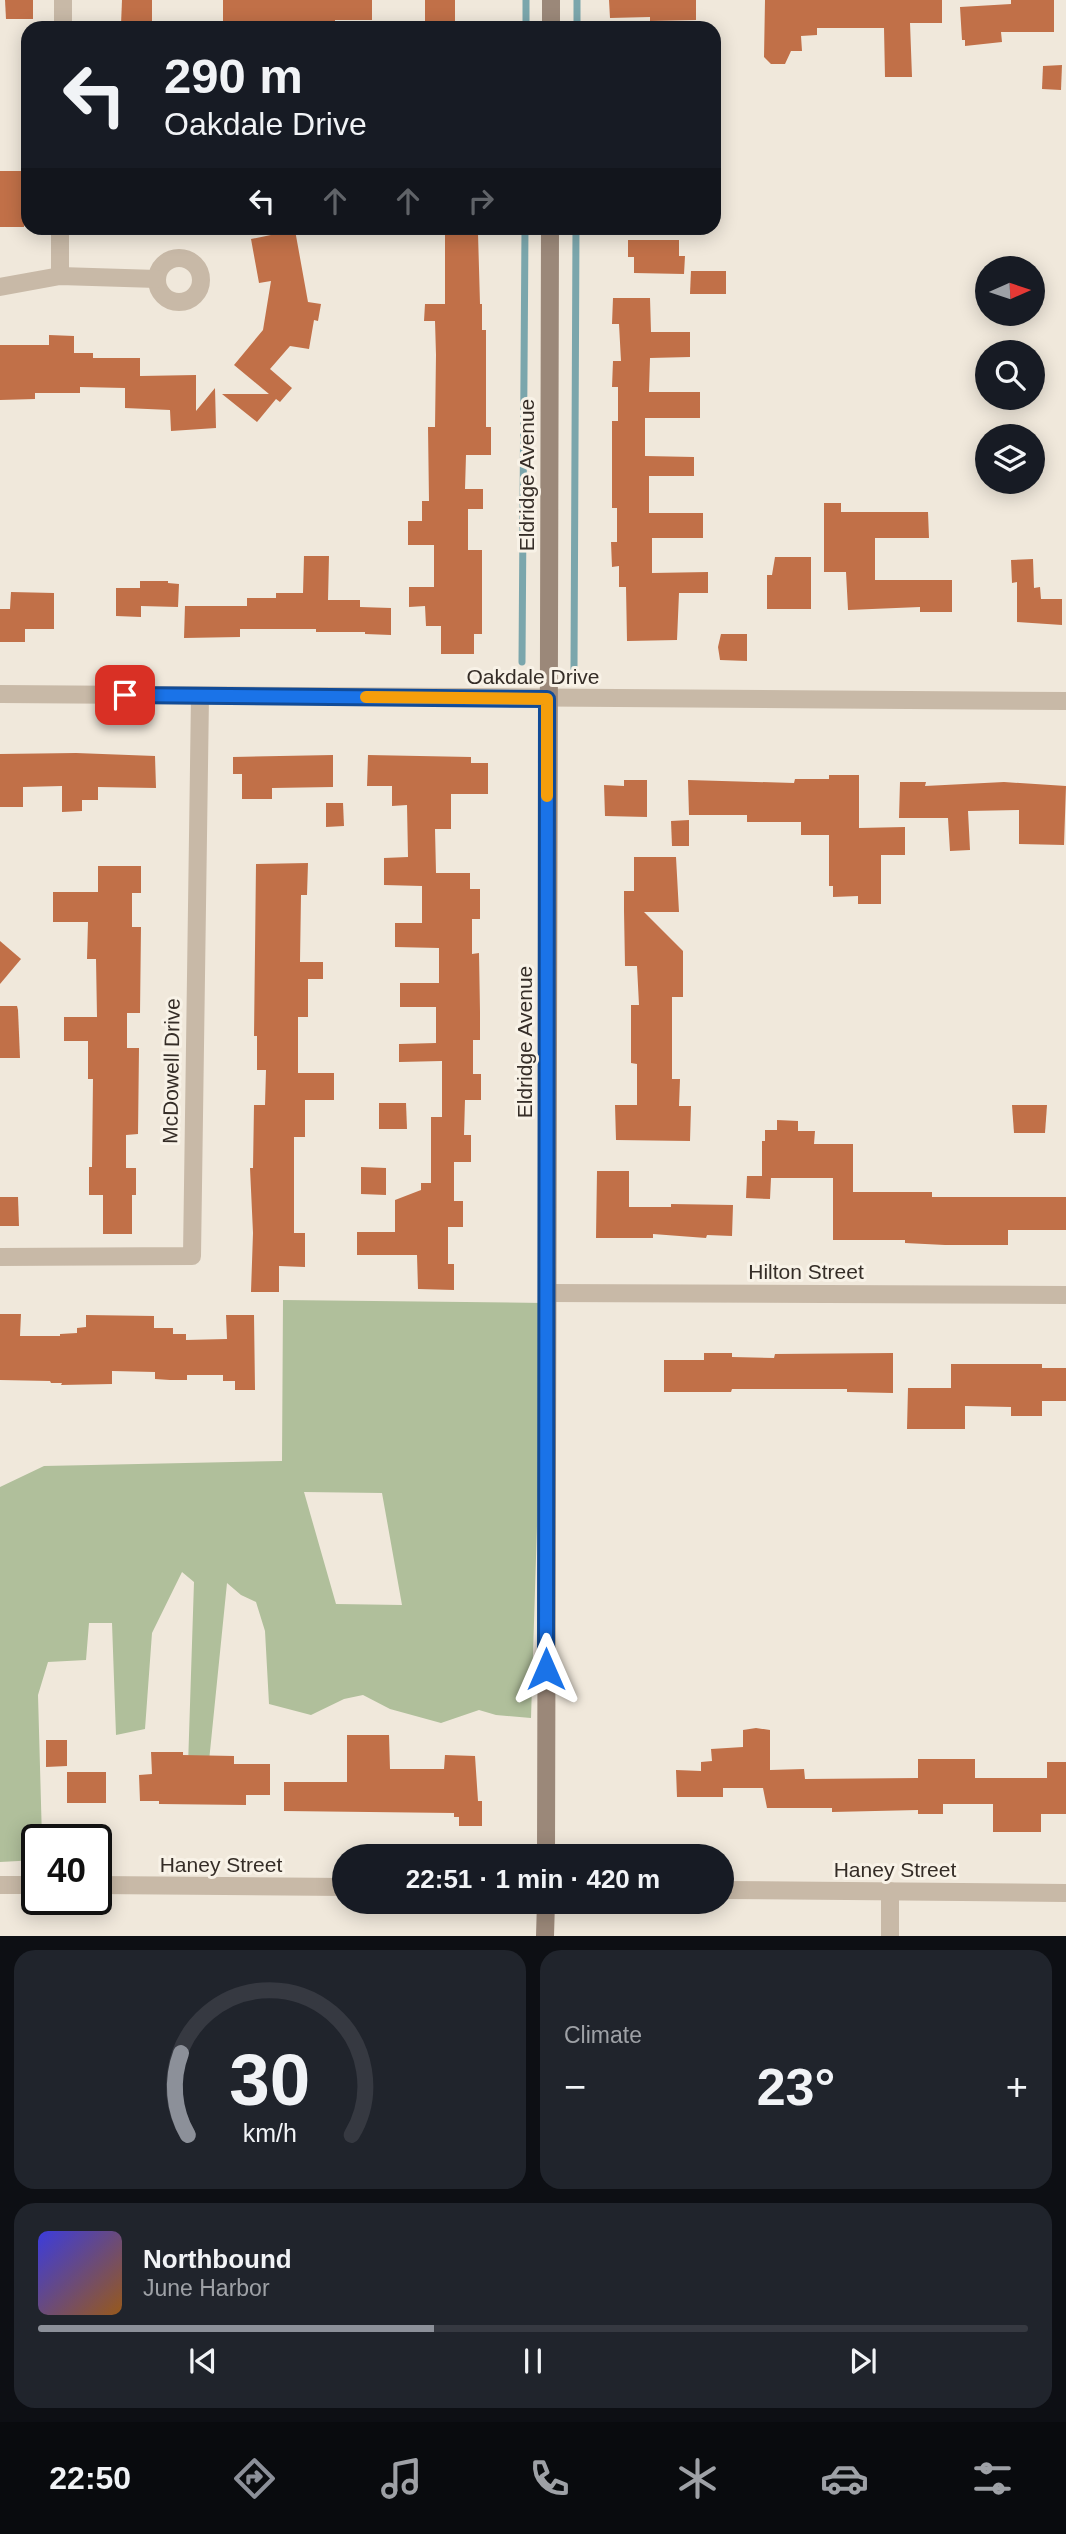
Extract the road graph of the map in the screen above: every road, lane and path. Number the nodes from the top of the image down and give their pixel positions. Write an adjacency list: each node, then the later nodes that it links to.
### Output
1 (63, 0): 3 (street)
2 (551, 0): 4 (street)
3 (62, 21)
4 (551, 21)
5 (60, 235): 7 (street)
6 (550, 235): 12 (street, Eldridge Avenue)
7 (60, 276): 8 (street); 9 (street)
8 (157, 279)
9 (0, 287)
10 (0, 694): 11 (street, Oakdale Drive)
11 (200, 696): 12 (street, Oakdale Drive); 14 (street, McDowell Drive)
12 (547, 699): 13 (street, Oakdale Drive); 15 (street, Eldridge Avenue)
13 (1066, 701)
14 (0, 1257)
15 (547, 1293): 16 (street, Hilton Street); 17 (street, Eldridge Avenue)
16 (1066, 1295)
17 (546, 1844)
18 (0, 1885): 19 (street)
19 (21, 1885)
20 (112, 1885): 21 (street, Haney Street)
21 (332, 1887)
22 (734, 1890): 23 (street, Haney Street)
23 (890, 1891): 24 (street, Haney Street); 27 (street)
24 (1066, 1893)
25 (545, 1914): 26 (street)
26 (545, 1936)
27 (890, 1936)

